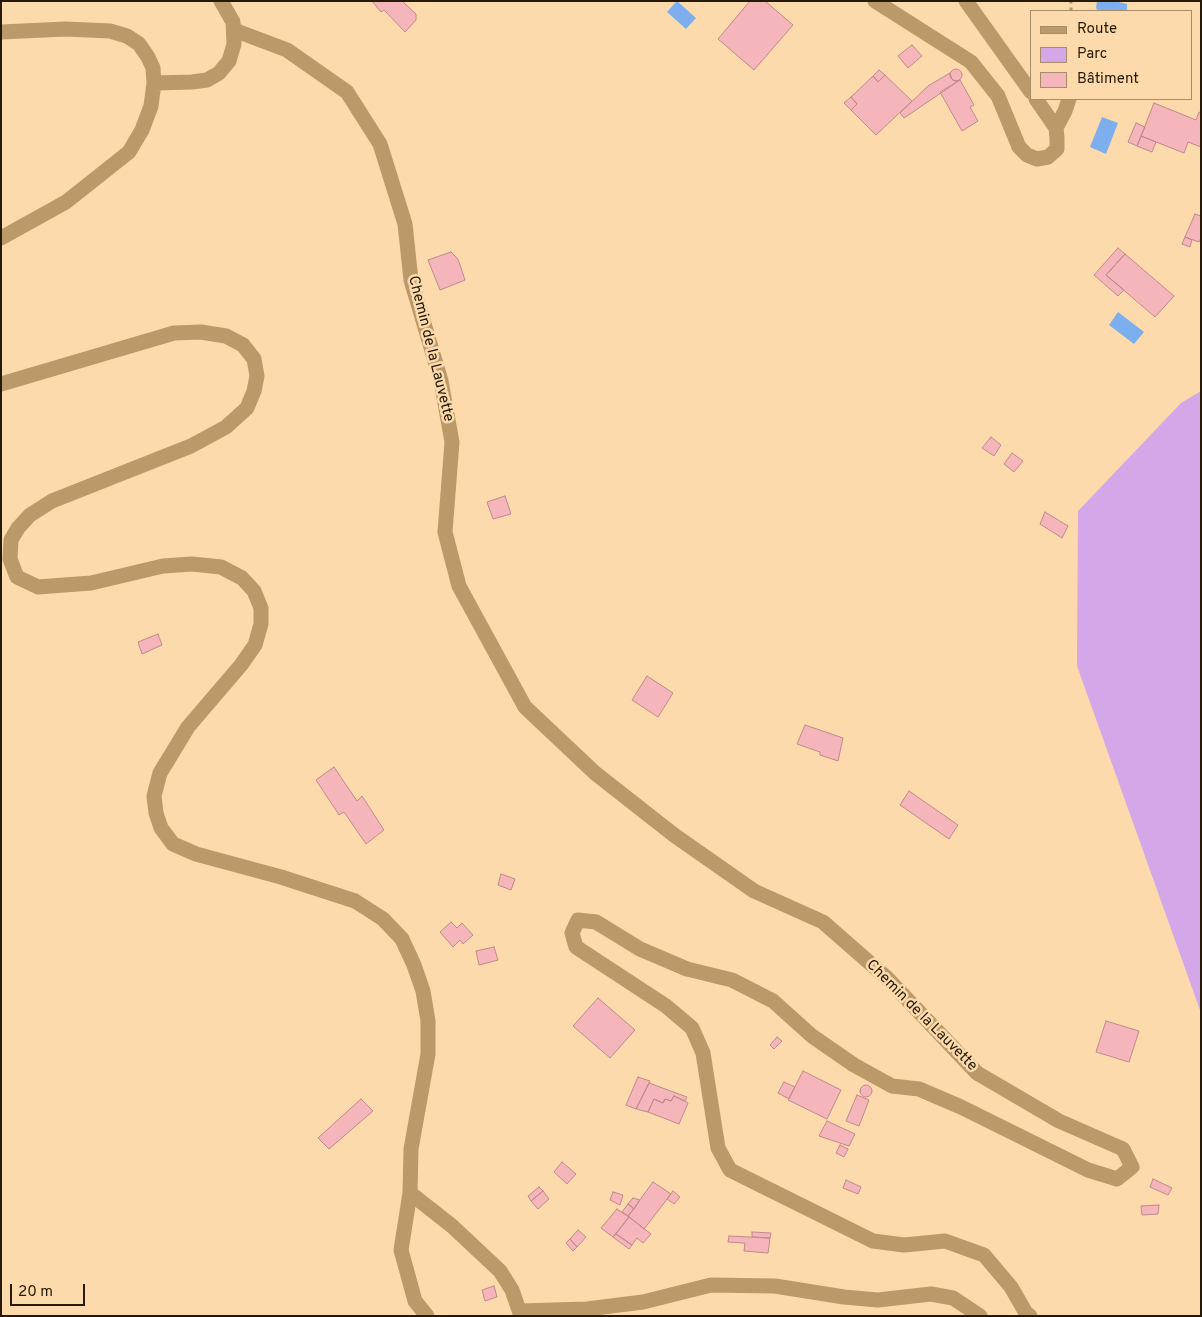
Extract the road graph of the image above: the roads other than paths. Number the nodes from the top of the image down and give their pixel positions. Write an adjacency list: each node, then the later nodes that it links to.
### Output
1 (221, 1): 4 (street)
2 (875, 1): 10 (street)
3 (966, 1): 7 (street)
4 (234, 30): 6 (street); 17 (street, Chemin de la Lauvette)
5 (1, 32): 6 (street)
6 (154, 83): 11 (street)
7 (1030, 91)
8 (1037, 100): 10 (street)
9 (1069, 100): 10 (street)
10 (1056, 128)
11 (1, 238)
12 (1, 384): 13 (street)
13 (410, 1193): 14 (street); 15 (street)
14 (520, 1314): 16 (street)
15 (427, 1316)
16 (980, 1316)
17 (1030, 1316)

